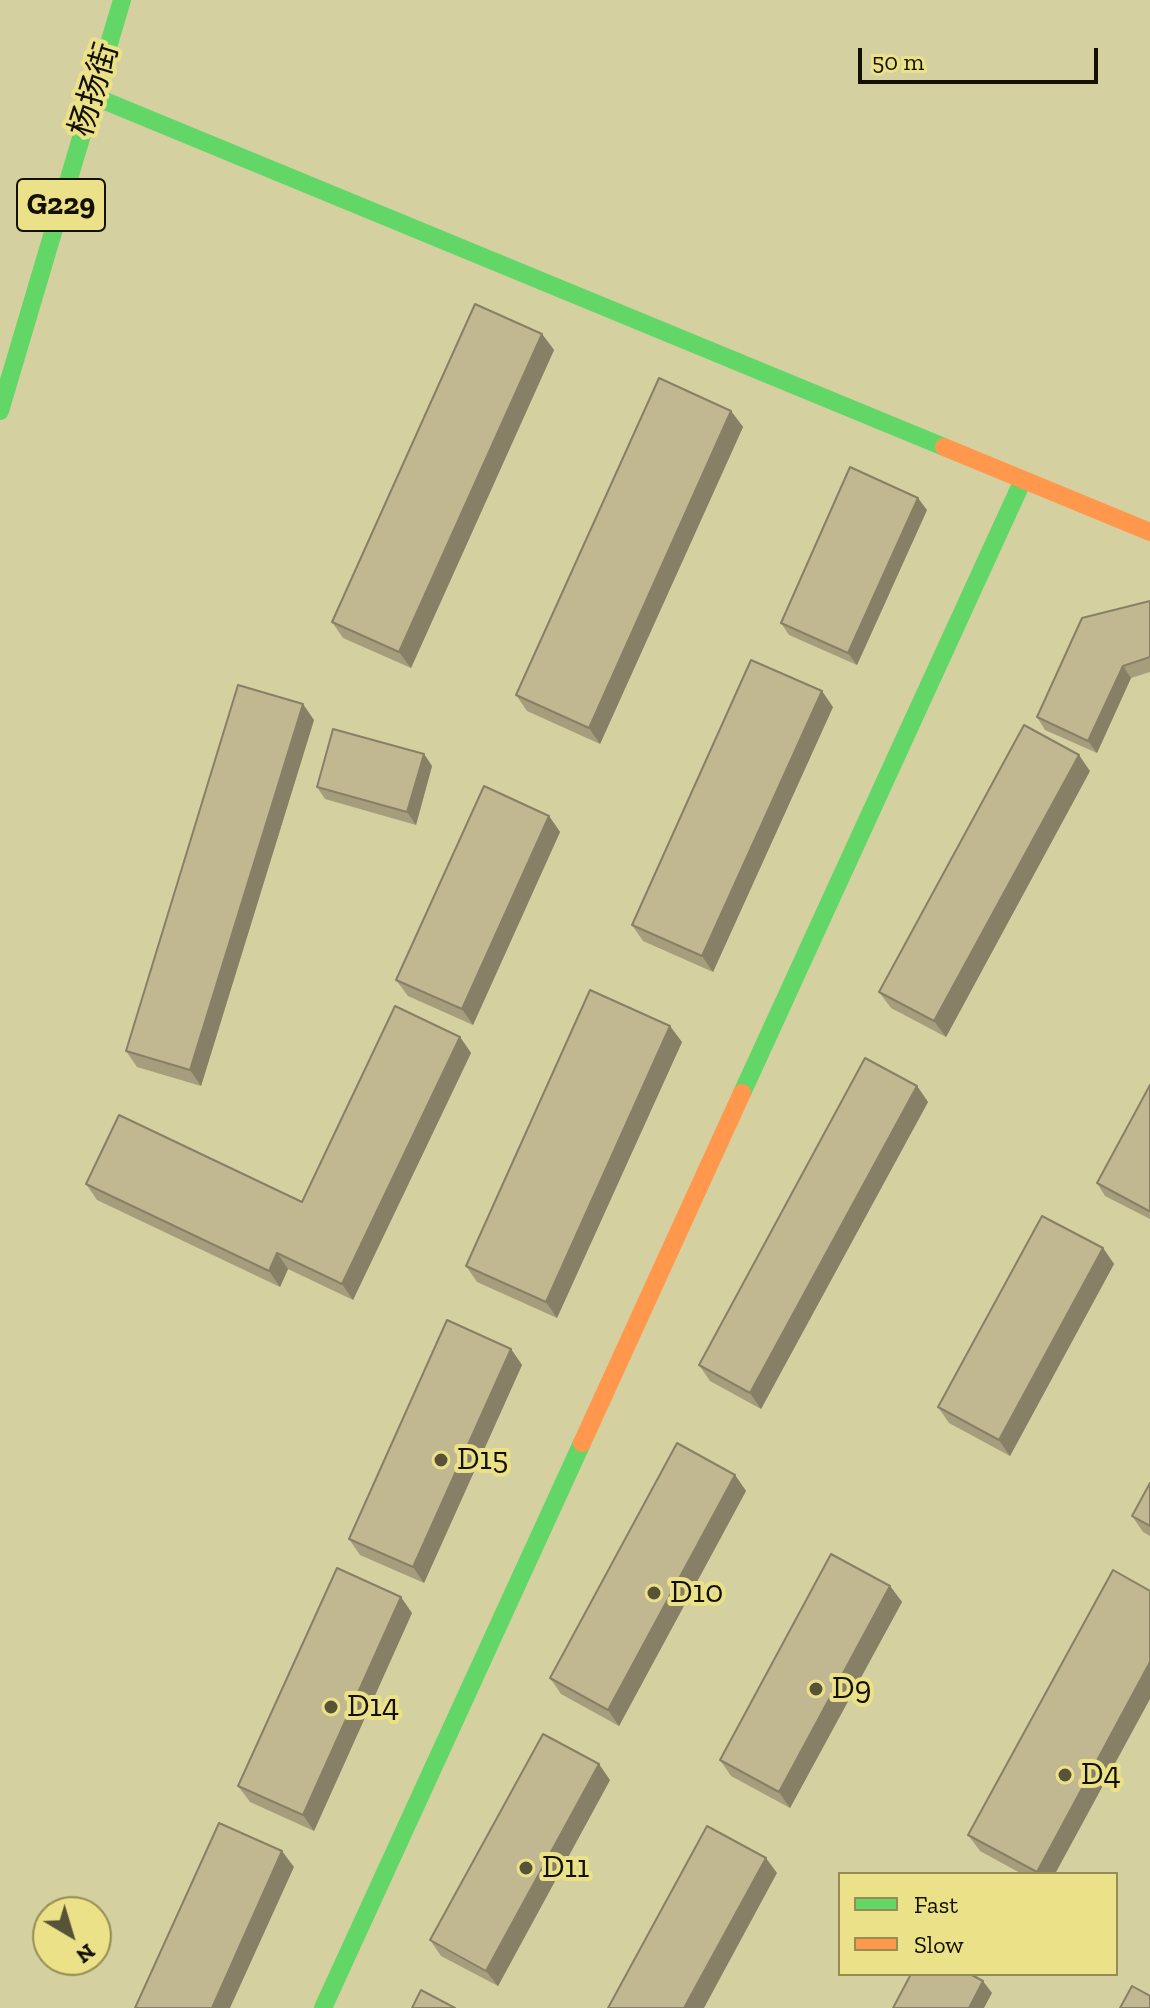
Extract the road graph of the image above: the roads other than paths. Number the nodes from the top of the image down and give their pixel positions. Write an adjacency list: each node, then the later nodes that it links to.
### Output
1 (122, 0): 2 (main road, 杨扬街 / G229)
2 (93, 96): 3 (main road, 杨扬街 / G229); 4 (main road)
3 (0, 411)
4 (1023, 480): 5 (main road); 6 (main road)
5 (1150, 532)
6 (323, 2008)

